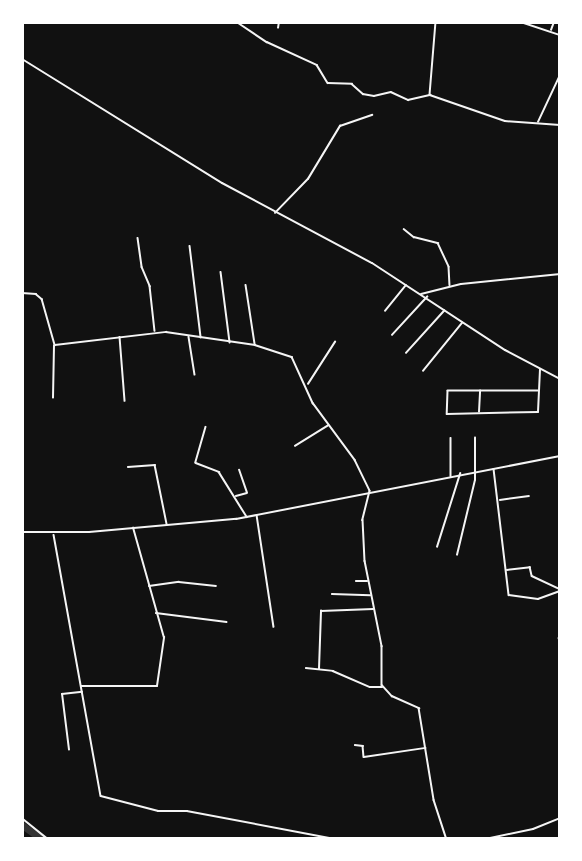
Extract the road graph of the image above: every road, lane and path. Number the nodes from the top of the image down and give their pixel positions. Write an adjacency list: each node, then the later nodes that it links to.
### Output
1 (237, 22): 11 (street)
2 (279, 22): 6 (street)
3 (436, 22): 11 (street)
4 (521, 22): 7 (street)
5 (554, 22): 7 (street)
6 (278, 28)
7 (550, 31): 8 (street)
8 (560, 35)
9 (22, 59): 15 (main road)
10 (560, 75): 13 (street)
11 (430, 95): 13 (street)
12 (372, 115): 15 (street)
13 (537, 123): 14 (street)
14 (560, 125)
15 (274, 213): 21 (main road)
16 (404, 229): 23 (street)
17 (138, 238): 30 (street)
18 (190, 246): 34 (street)
19 (221, 272): 36 (street)
20 (560, 274): 23 (main road)
21 (406, 284): 25 (main road); 28 (street)
22 (246, 285): 38 (street)
23 (450, 286): 25 (main road)
24 (22, 293): 37 (street)
25 (421, 294): 26 (main road)
26 (427, 297): 27 (main road); 31 (street)
27 (444, 310): 29 (main road); 39 (street)
28 (385, 311)
29 (463, 323): 40 (main road); 41 (street)
30 (155, 332): 32 (street); 33 (street)
31 (392, 335)
32 (120, 336): 37 (street); 48 (street)
33 (189, 336): 34 (street); 42 (street)
34 (202, 338): 36 (street)
35 (335, 342): 44 (street)
36 (230, 343): 38 (street)
37 (55, 345): 47 (street)
38 (255, 345): 44 (street)
39 (406, 353)
40 (540, 369): 43 (main road); 46 (street)
41 (423, 371)
42 (195, 375)
43 (560, 379)
44 (307, 384): 50 (street)
45 (480, 391): 46 (street); 49 (street); 49 (street)
46 (538, 392): 49 (street)
47 (53, 398)
48 (125, 401)
49 (479, 413)
50 (328, 425): 54 (street); 62 (street)
51 (206, 427): 63 (street)
52 (451, 438): 61 (street)
53 (475, 438): 59 (street)
54 (295, 446)
55 (560, 456): 57 (main road)
56 (128, 467): 68 (street)
57 (494, 468): 59 (main road); 65 (street)
58 (239, 470): 63 (street)
59 (477, 471): 60 (main road); 73 (street)
60 (460, 474): 61 (main road); 72 (street)
61 (451, 476): 62 (main road)
62 (370, 491): 66 (main road); 76 (street)
63 (235, 496): 67 (street)
64 (529, 496): 65 (street)
65 (499, 500): 74 (street)
66 (257, 515): 67 (main road); 85 (street)
67 (247, 517): 68 (main road)
68 (167, 525): 69 (main road)
69 (133, 528): 70 (main road); 77 (street)
70 (22, 532)
71 (54, 535): 90 (street)
72 (437, 547)
73 (457, 555)
74 (506, 570): 79 (street); 79 (street)
75 (356, 581): 76 (street)
76 (368, 581): 81 (street)
77 (148, 586): 78 (street); 83 (street)
78 (216, 586)
79 (560, 590)
80 (332, 594): 81 (street)
81 (371, 596): 82 (street)
82 (374, 609): 89 (street); 91 (street)
83 (155, 614): 84 (street); 90 (street)
84 (226, 622)
85 (274, 627)
86 (559, 638): 87 (street)
87 (560, 641)
88 (306, 668): 89 (street)
89 (319, 669): 91 (street)
90 (81, 686): 92 (street)
91 (383, 687): 94 (street)
92 (82, 692): 95 (street); 99 (street)
93 (354, 745): 94 (street)
94 (426, 748): 100 (street)
95 (69, 750)
96 (22, 818): 98 (street)
97 (560, 818): 101 (main road)
98 (48, 838)
99 (330, 838)
100 (446, 838)
101 (490, 838)

